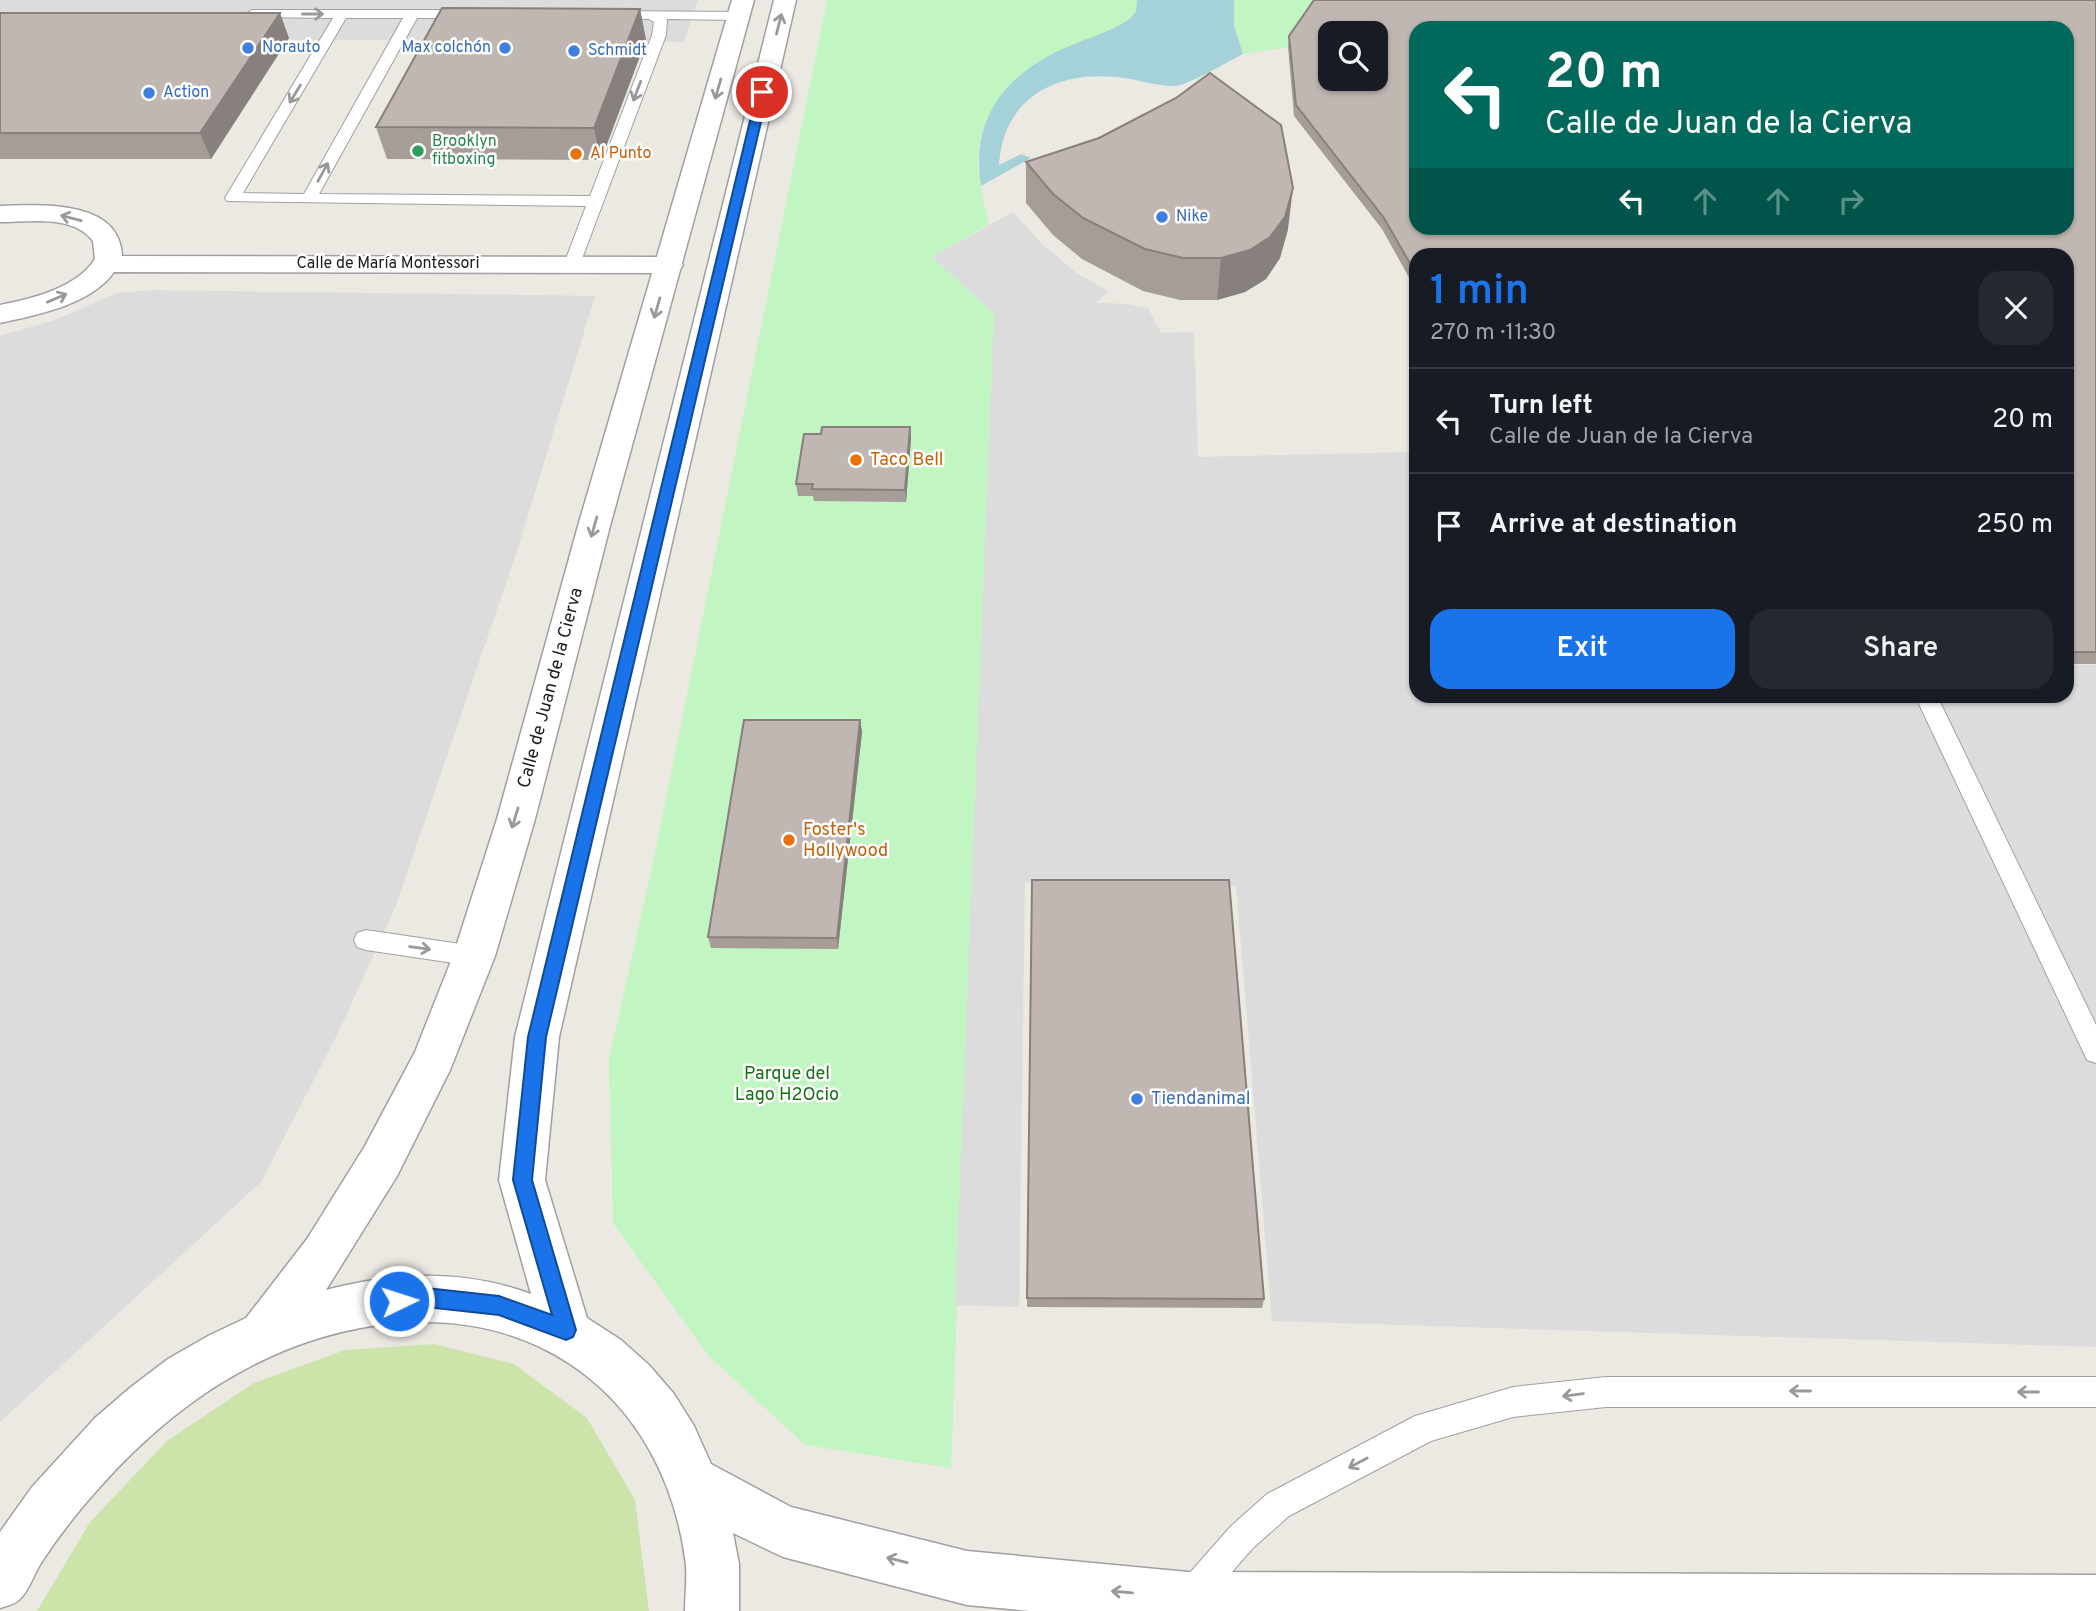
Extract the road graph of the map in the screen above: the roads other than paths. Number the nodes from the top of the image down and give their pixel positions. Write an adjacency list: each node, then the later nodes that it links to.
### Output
1 (785, 0): 20 (street, one-way to 1)
2 (741, 8): 8 (lane); 14 (street, Calle de Juan de la Cierva, one-way to 14)
3 (242, 14): 4 (lane, one-way to 4)
4 (342, 14): 5 (lane); 9 (lane, one-way to 9)
5 (412, 14): 6 (lane); 9 (lane, one-way to 5)
6 (489, 14)
7 (591, 15): 8 (lane)
8 (652, 15): 10 (lane, one-way to 10)
9 (309, 199): 10 (lane)
10 (594, 201): 13 (lane)
11 (0, 214): 12 (street, one-way to 11)
12 (106, 264): 13 (street, Calle de María Montessori); 15 (street, one-way to 12)
13 (572, 264): 14 (street, Calle de María Montessori)
14 (669, 265): 18 (street, Calle de Juan de la Cierva, one-way to 18)
15 (0, 314)
16 (1930, 704): 19 (lane)
17 (366, 940): 18 (lane, one-way to 18)
18 (474, 956): 21 (street, Calle de Juan de la Cierva)
19 (2096, 1052)
20 (566, 1330): 21 (street); 23 (street)
21 (264, 1334): 24 (street)
22 (2096, 1392): 25 (lane, one-way to 25)
23 (694, 1483): 25 (street, one-way to 23); 27 (street)
24 (0, 1581)
25 (1188, 1599): 26 (street)
26 (2096, 1602)
27 (712, 1611)

